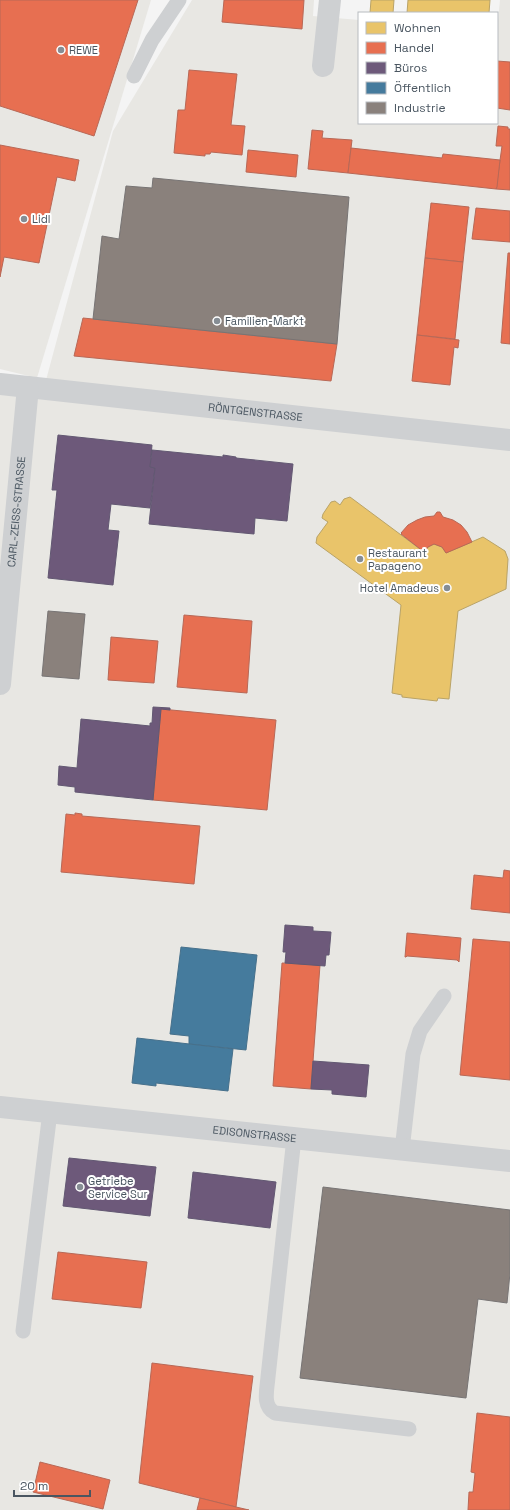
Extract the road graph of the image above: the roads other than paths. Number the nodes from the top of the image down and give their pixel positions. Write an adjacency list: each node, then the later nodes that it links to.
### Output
1 (179, 0): 4 (lane)
2 (330, 0): 3 (street)
3 (324, 66)
4 (134, 76)
5 (0, 384): 6 (street, RÖNTGENSTRASSE)
6 (28, 387): 7 (street, RÖNTGENSTRASSE); 8 (street, CARL-ZEISS-STRASSE)
7 (510, 440)
8 (0, 684)
9 (444, 996): 13 (lane)
10 (0, 1107): 11 (street, EDISONSTRASSE)
11 (50, 1112): 12 (street, EDISONSTRASSE); 15 (lane)
12 (294, 1138): 13 (street, EDISONSTRASSE); 16 (lane)
13 (402, 1150): 14 (street, EDISONSTRASSE)
14 (510, 1161)
15 (23, 1331)
16 (409, 1428)

